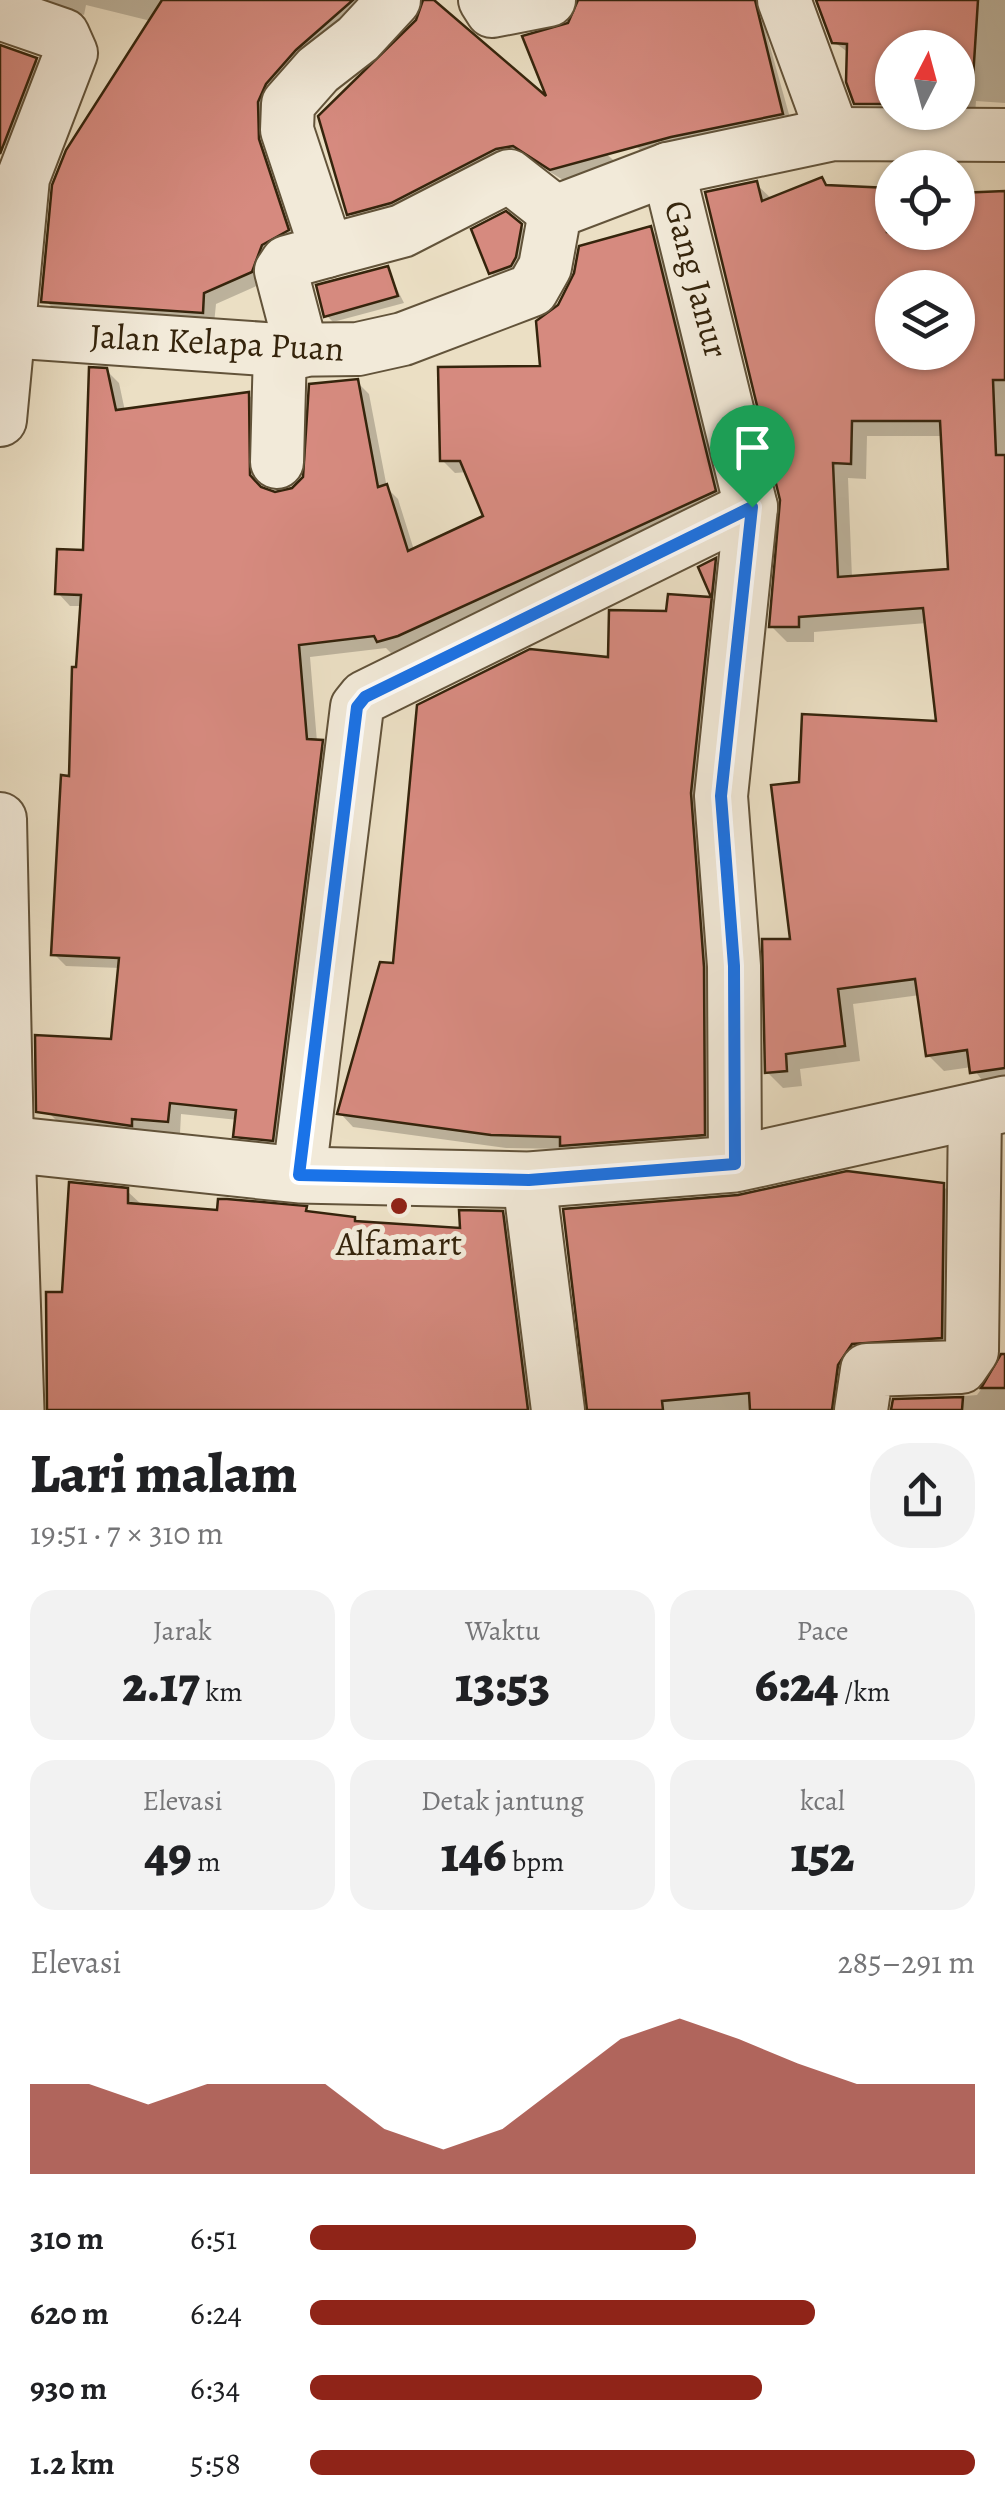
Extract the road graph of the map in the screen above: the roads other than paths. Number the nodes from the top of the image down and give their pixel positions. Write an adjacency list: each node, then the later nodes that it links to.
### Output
1 (7, 0): 9 (street)
2 (394, 0): 11 (street)
3 (485, 0): 4 (street)
4 (549, 0)
5 (784, 0): 6 (street)
6 (834, 134): 7 (street); 8 (street)
7 (1005, 135)
8 (668, 169): 10 (street); 16 (street, Gang Janur)
9 (12, 176): 12 (street)
10 (555, 212): 11 (street); 13 (street, Jalan Kelapa Puan)
11 (327, 251): 13 (street)
12 (7, 331): 13 (street, Jalan Kelapa Puan); 14 (street)
13 (291, 351): 15 (street)
14 (0, 420)
15 (276, 462)
16 (752, 507): 20 (street, Gang Janur); 21 (street)
17 (0, 820): 19 (street)
18 (990, 1108): 20 (street); 25 (street)
19 (3, 1144): 21 (street); 23 (street)
20 (735, 1164): 22 (street)
21 (299, 1175): 22 (street)
22 (529, 1180): 24 (street)
23 (16, 1410)
24 (558, 1410)
25 (861, 1410)

